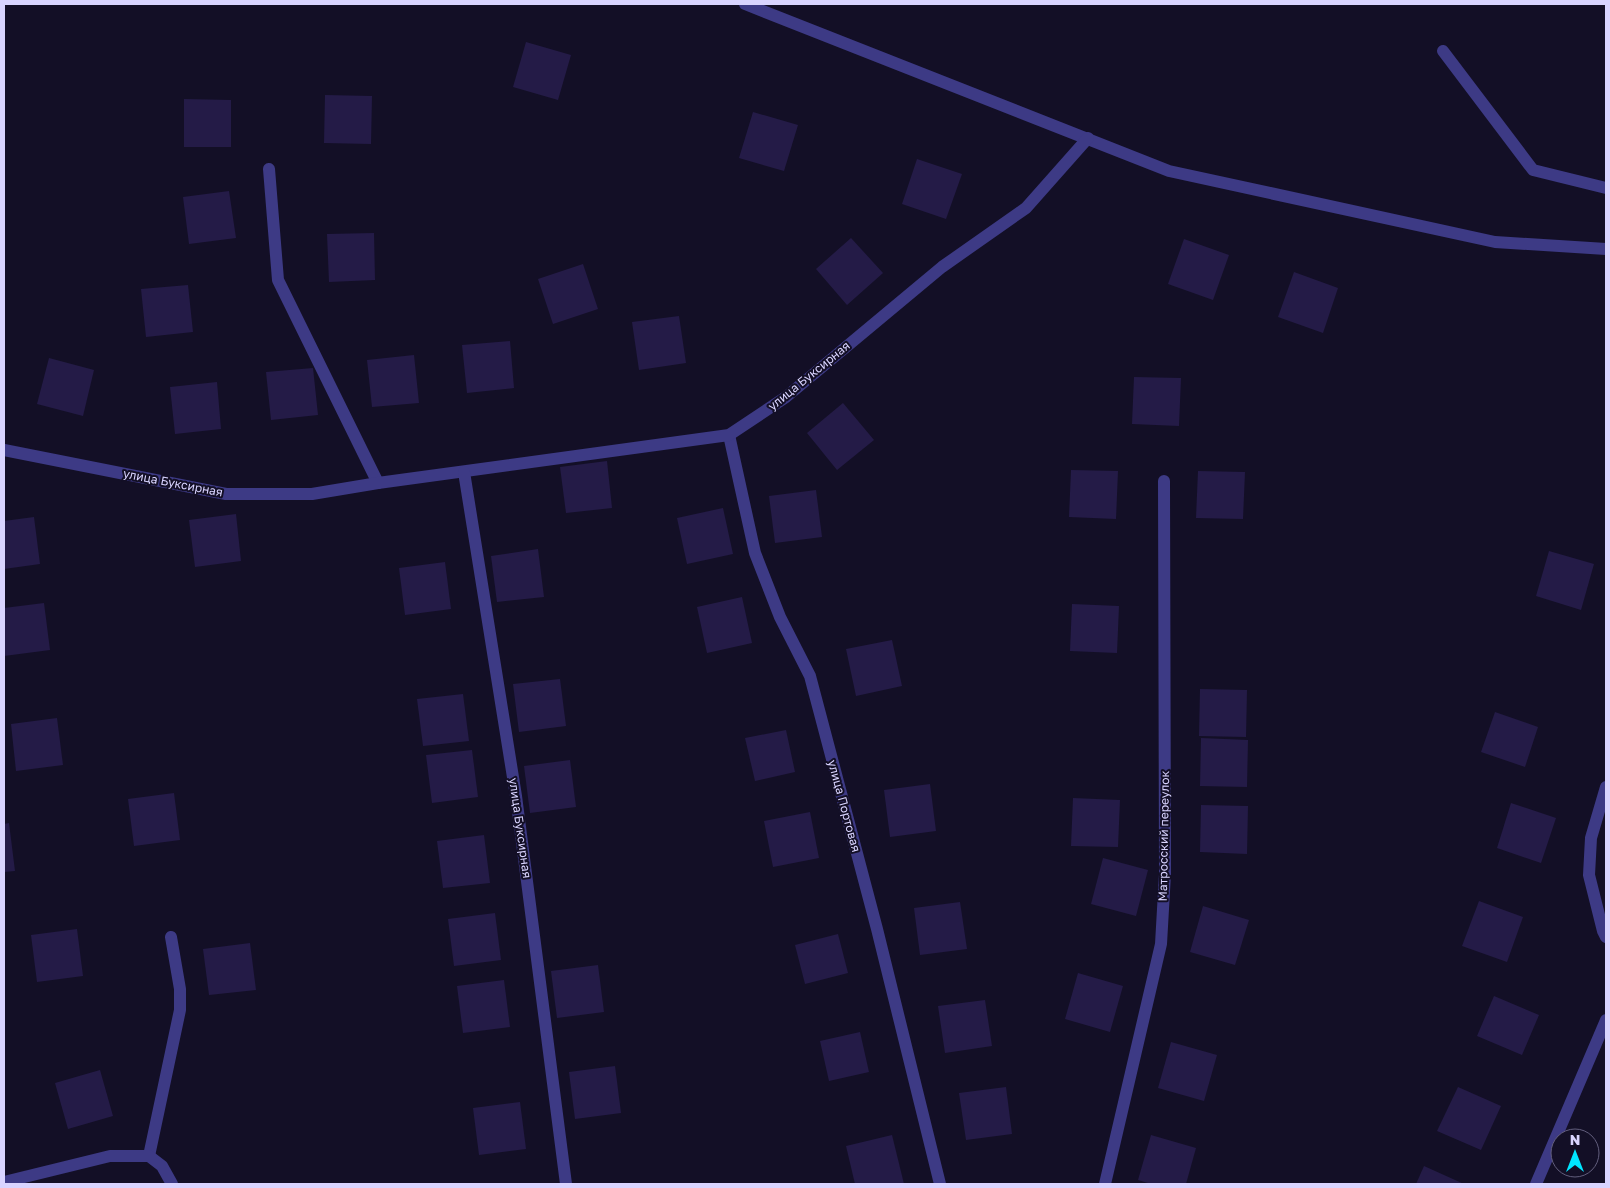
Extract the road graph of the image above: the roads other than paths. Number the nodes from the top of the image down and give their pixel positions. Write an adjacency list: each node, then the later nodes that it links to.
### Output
1 (745, 4): 3 (street)
2 (1443, 51): 5 (street)
3 (1088, 138): 6 (street); 7 (street, улица Буксирная)
4 (269, 169): 11 (street)
5 (1606, 188)
6 (1606, 249)
7 (729, 435): 9 (street, улица Буксирная); 20 (street, улица Портовая)
8 (4, 450): 11 (street, улица Буксирная)
9 (464, 472): 11 (street, улица Буксирная); 19 (street, улица Буксирная)
10 (1164, 482): 21 (street, Матросский переулок)
11 (378, 483)
12 (1606, 787): 14 (street)
13 (171, 937): 16 (street)
14 (1606, 937)
15 (1606, 1020): 22 (street)
16 (149, 1156): 17 (street); 18 (street)
17 (4, 1182)
18 (172, 1184)
19 (566, 1184)
20 (940, 1184)
21 (1105, 1184)
22 (1536, 1184)

